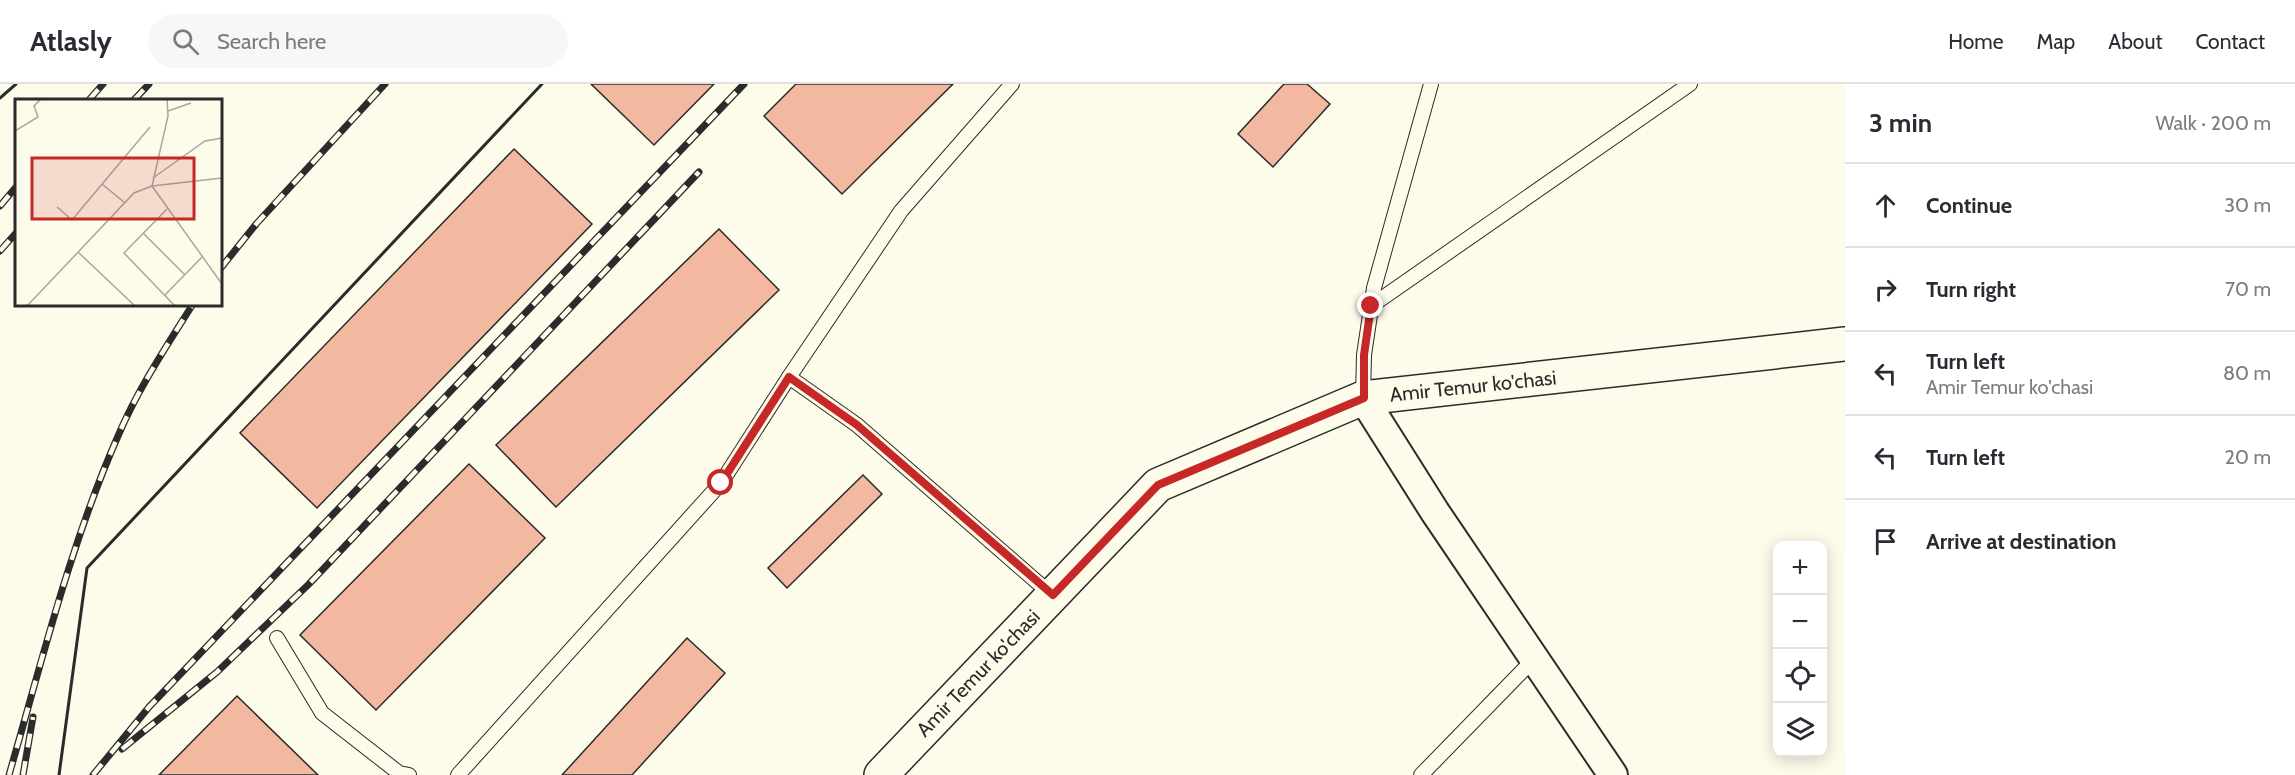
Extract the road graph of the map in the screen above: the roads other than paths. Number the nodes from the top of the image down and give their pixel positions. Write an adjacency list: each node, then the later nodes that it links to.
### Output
1 (1012, 84): 6 (lane)
2 (1431, 84): 4 (lane)
3 (1690, 84): 4 (lane)
4 (1371, 306): 7 (lane)
5 (1845, 344): 7 (street, Amir Temur ko'chasi)
6 (789, 377): 8 (lane); 12 (lane)
7 (1364, 398): 8 (street, Amir Temur ko'chasi); 10 (street)
8 (1053, 595): 13 (street, Amir Temur ko'chasi)
9 (277, 638): 11 (lane)
10 (1534, 659): 14 (lane); 15 (street)
11 (409, 775)
12 (458, 775)
13 (881, 775)
14 (1421, 775)
15 (1613, 775)

